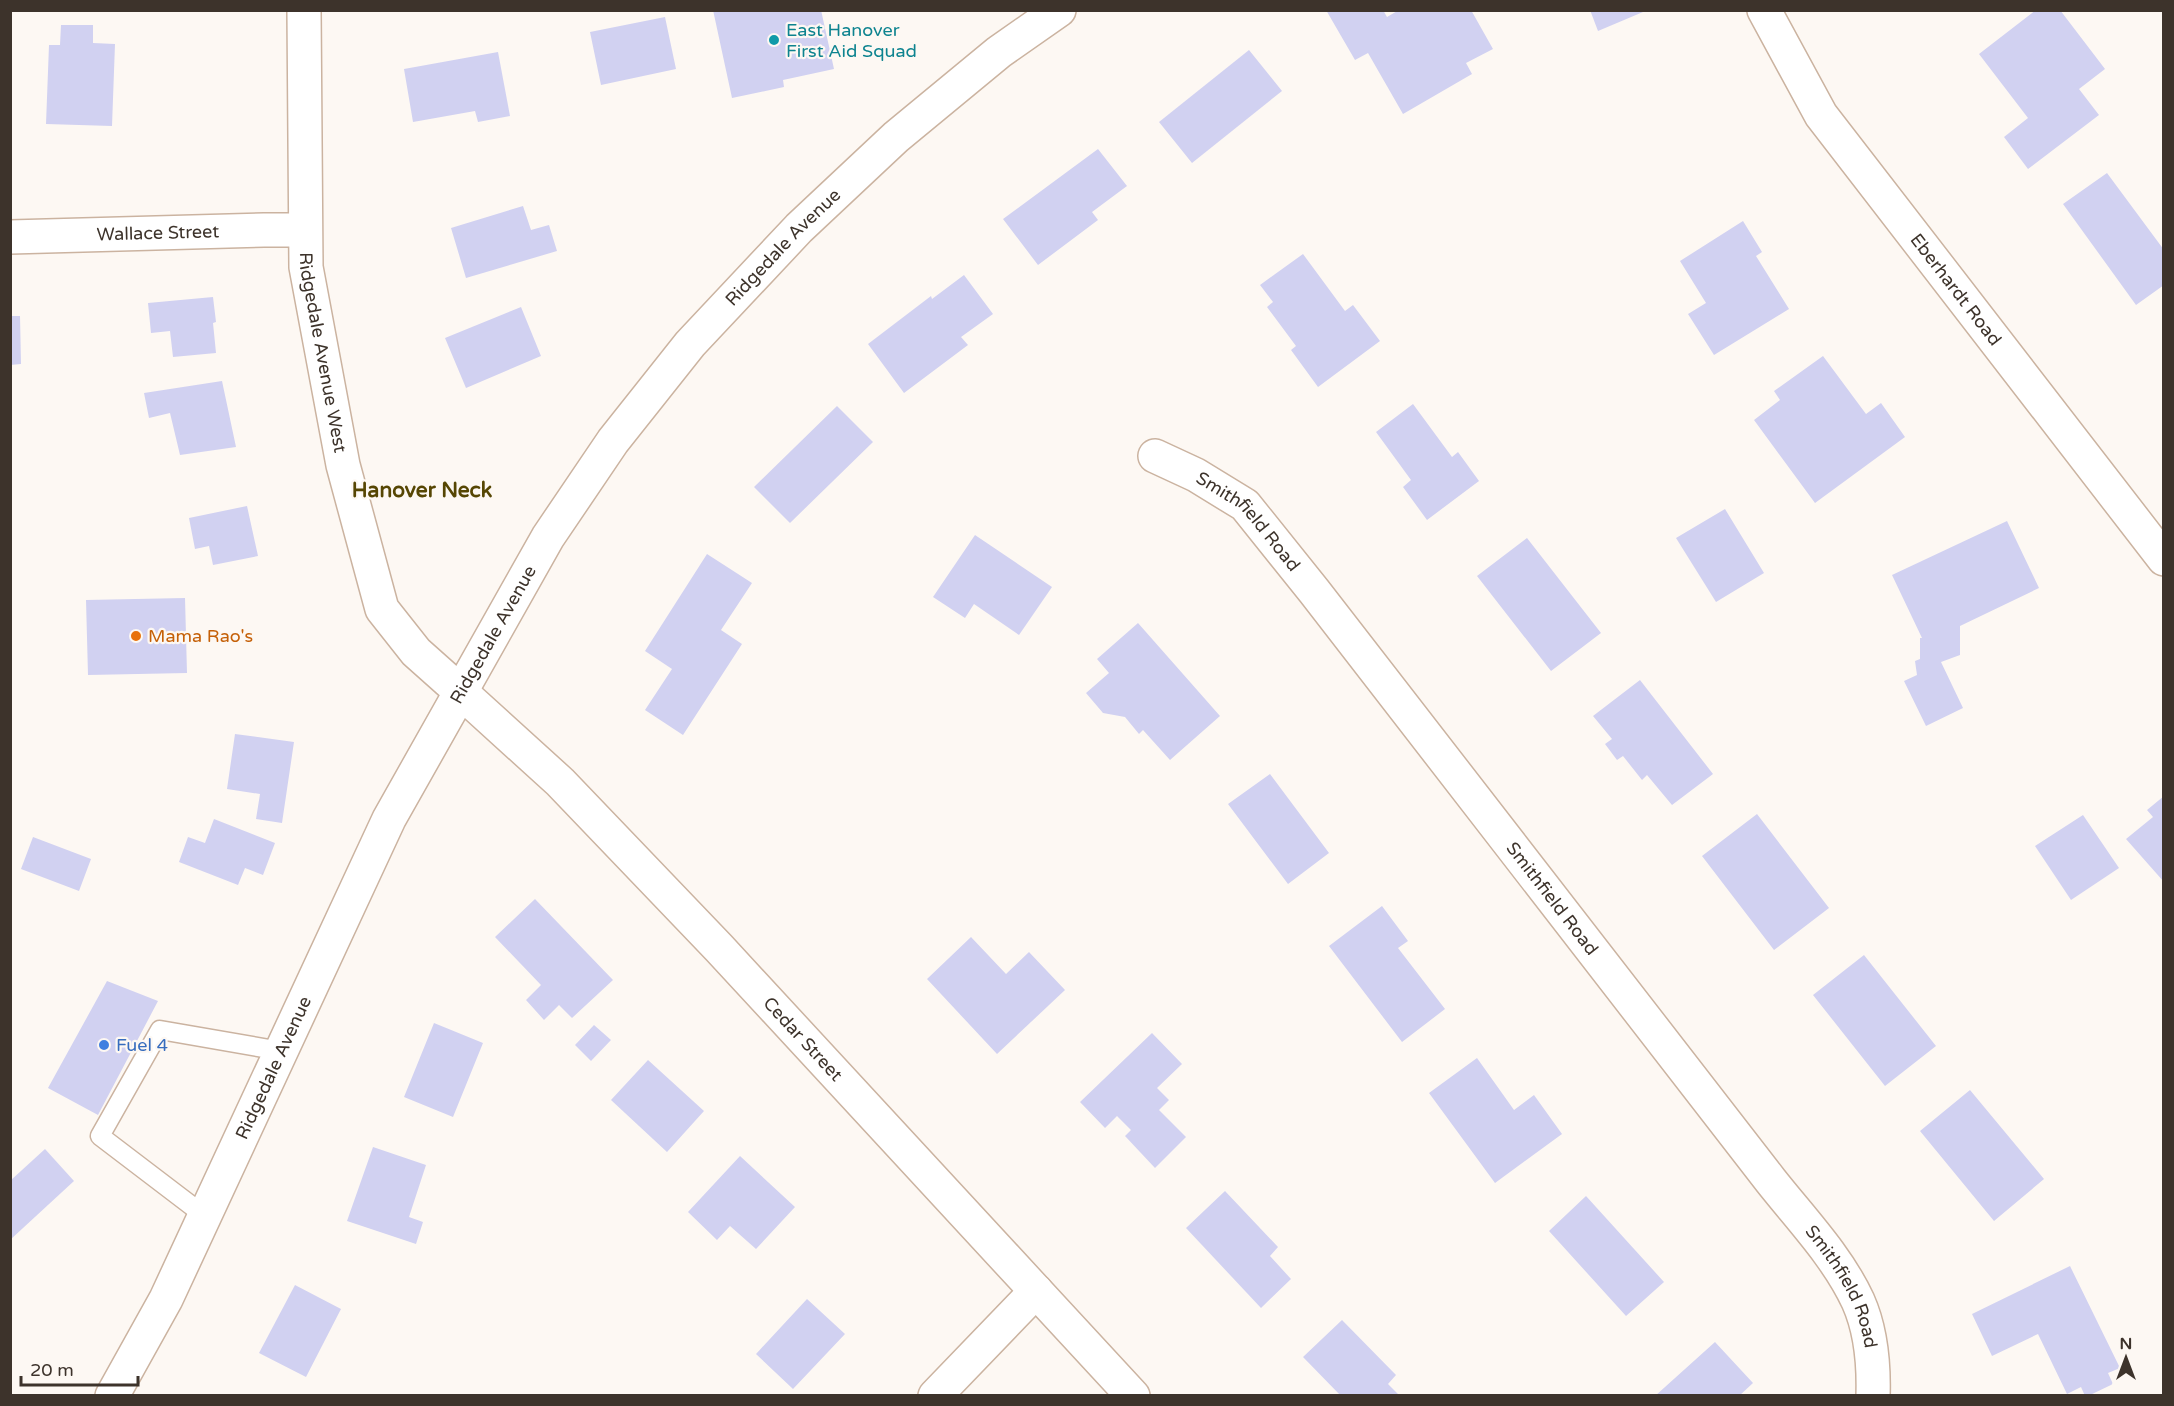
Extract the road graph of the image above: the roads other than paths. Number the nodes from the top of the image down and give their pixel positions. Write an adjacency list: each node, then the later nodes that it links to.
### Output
1 (304, 10): 4 (street, Ridgedale Avenue West)
2 (1059, 10): 8 (street, Ridgedale Avenue)
3 (1764, 10): 7 (street, Eberhardt Road)
4 (305, 230): 5 (street, Wallace Street); 8 (street, Ridgedale Avenue West)
5 (10, 237)
6 (1155, 456): 15 (street, Smithfield Road)
7 (2163, 559)
8 (462, 693): 9 (street, Ridgedale Avenue); 11 (street, Cedar Street)
9 (281, 1051): 10 (street, Ridgedale Avenue); 10 (lane)
10 (205, 1216): 12 (street, Ridgedale Avenue)
11 (1036, 1291): 13 (street); 14 (street, Cedar Street)
12 (112, 1395)
13 (935, 1395)
14 (1133, 1395)
15 (1873, 1395)

